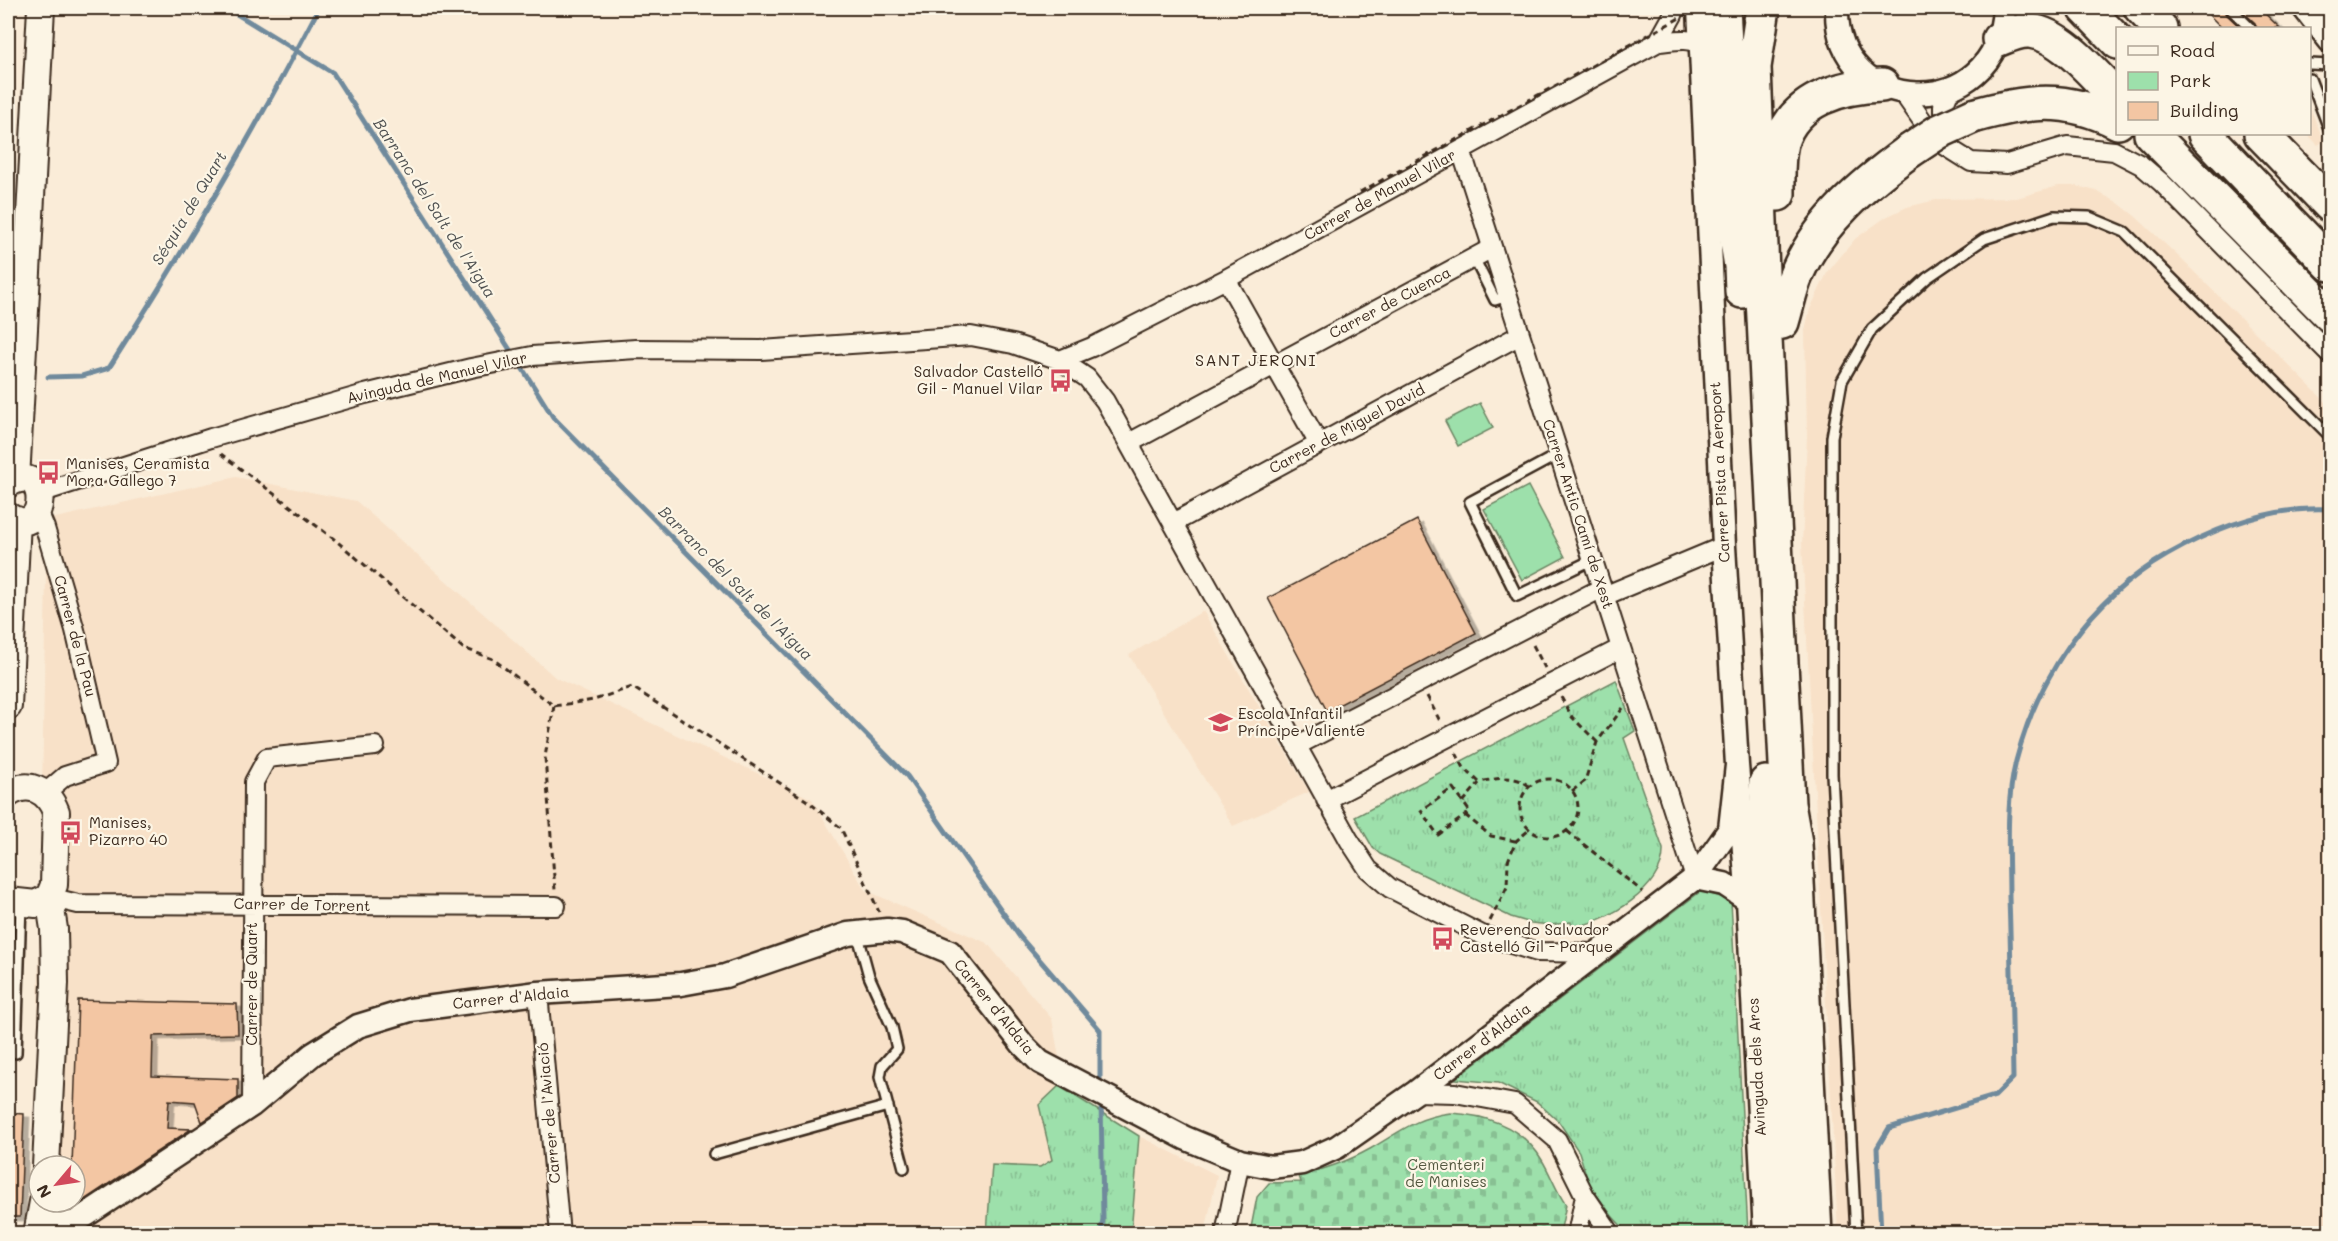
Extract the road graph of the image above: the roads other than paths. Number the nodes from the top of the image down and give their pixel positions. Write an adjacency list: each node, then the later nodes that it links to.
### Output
1 (41, 8): 51 (main road)
2 (1675, 8): 17 (street)
3 (1698, 8): 18 (street, Carrer Pista a Aeroport)
4 (1723, 8): 38 (highway)
5 (1748, 8): 38 (highway)
6 (1763, 8): 41 (highway)
7 (1837, 8): 22 (street)
8 (2085, 8): 15 (highway)
9 (2141, 8): 13 (highway)
10 (2230, 8): 14 (lane)
11 (2304, 8): 16 (street)
12 (2001, 23): 23 (street); 24 (highway)
13 (2159, 27)
14 (2249, 27)
15 (2116, 40)
16 (2331, 41)
17 (1658, 42): 18 (street, Carrer de Manuel Vilar); 32 (street, Carrer de Manuel Vilar)
18 (1700, 44): 54 (street, Carrer Pista a Aeroport)
19 (2311, 64): 20 (lane)
20 (2331, 65)
21 (2311, 82): 26 (lane)
22 (1892, 89): 23 (street); 31 (street); 41 (highway)
23 (1950, 89): 31 (street)
24 (2116, 97)
25 (2116, 121): 41 (highway, bridge)
26 (2331, 131)
27 (2134, 135): 35 (highway)
28 (2152, 135): 35 (highway)
29 (2206, 135): 37 (highway)
30 (2262, 135): 33 (highway)
31 (1947, 148): 44 (street)
32 (1461, 150): 34 (street, Carrer Antic Camí de Xest); 39 (street, Carrer de Manuel Vilar)
33 (2331, 205)
34 (1492, 248): 36 (street, Carrer de Cuenca); 40 (street, Carrer Antic Camí de Xest)
35 (2268, 252): 42 (highway)
36 (1474, 258): 40 (lane); 46 (street, Carrer de Cuenca)
37 (2331, 264)
38 (1741, 266): 93 (highway)
39 (1226, 279): 45 (street, Carrer de Manuel Vilar); 46 (street)
40 (1508, 296): 43 (street, Carrer Antic Camí de Xest)
41 (1773, 310): 94 (highway)
42 (2331, 315)
43 (1520, 335): 49 (street, Carrer de Miguel David); 50 (street, Carrer Antic Camí de Xest)
44 (2331, 354)
45 (1060, 360): 48 (street, Avinguda de Manuel Vilar); 52 (street, Avinguda de Manuel Vilar)
46 (1275, 365): 48 (street, Carrer de Cuenca); 49 (street)
47 (2331, 436): 95 (lane)
48 (1129, 443): 53 (street, Avinguda de Manuel Vilar)
49 (1319, 444): 53 (street, Carrer de Miguel David)
50 (1559, 454): 55 (street, Carrer Antic Camí de Xest); 55 (lane)
51 (12, 482): 52 (main road)
52 (25, 510): 58 (main road); 64 (street, Carrer de la Pau)
53 (1173, 523): 61 (street, Avinguda de Manuel Vilar)
54 (1724, 546): 56 (street); 62 (street, Carrer Pista a Aeroport)
55 (1592, 560): 56 (street, Carrer Antic Camí de Xest)
56 (1603, 592): 57 (street, Carrer Antic Camí de Xest); 61 (street)
57 (1621, 648): 65 (street); 66 (street, Carrer Antic Camí de Xest)
58 (9, 650): 59 (main road)
59 (8, 706)
60 (375, 746): 70 (street, Carrer de Quart)
61 (1296, 746): 65 (street, Avinguda de Manuel Vilar)
62 (1737, 765): 66 (street, Carrer d’Aldaia); 68 (street, Carrer Pista a Aeroport)
63 (8, 788): 64 (main road)
64 (44, 794): 67 (main road)
65 (1326, 800): 73 (street, Avinguda de Manuel Vilar)
66 (1695, 878): 68 (street); 73 (street, Carrer d’Aldaia)
67 (50, 897): 69 (main road); 70 (street, Carrer de Torrent); 79 (main road)
68 (1748, 900): 92 (street, Avinguda dels Arcs)
69 (14, 903): 75 (lane)
70 (252, 904): 71 (street, Carrer de Torrent); 77 (street, Carrer de Quart)
71 (556, 906)
72 (857, 932): 74 (street, Carrer d’Aldaia); 78 (lane); 81 (street, Carrer d’Aldaia)
73 (1600, 953): 76 (street, Carrer d’Aldaia)
74 (538, 993): 77 (street, Carrer d’Aldaia); 88 (street, Carrer de l’Aviació)
75 (16, 1053)
76 (1416, 1092): 81 (street, Carrer d’Aldaia); 83 (street)
77 (252, 1105): 86 (street, Carrer d’Aldaia)
78 (888, 1106): 80 (lane); 82 (lane)
79 (47, 1154)
80 (714, 1154)
81 (1240, 1161): 89 (street)
82 (904, 1168)
83 (1585, 1196): 90 (street); 91 (street)
84 (41, 1214): 87 (main road)
85 (52, 1214): 86 (street, Carrer d’Aldaia)
86 (65, 1228)
87 (37, 1233)
88 (560, 1233)
89 (1225, 1233)
90 (1577, 1233)
91 (1611, 1233)
92 (1765, 1233)
93 (1789, 1233)
94 (1815, 1233)
95 (1856, 1233)

